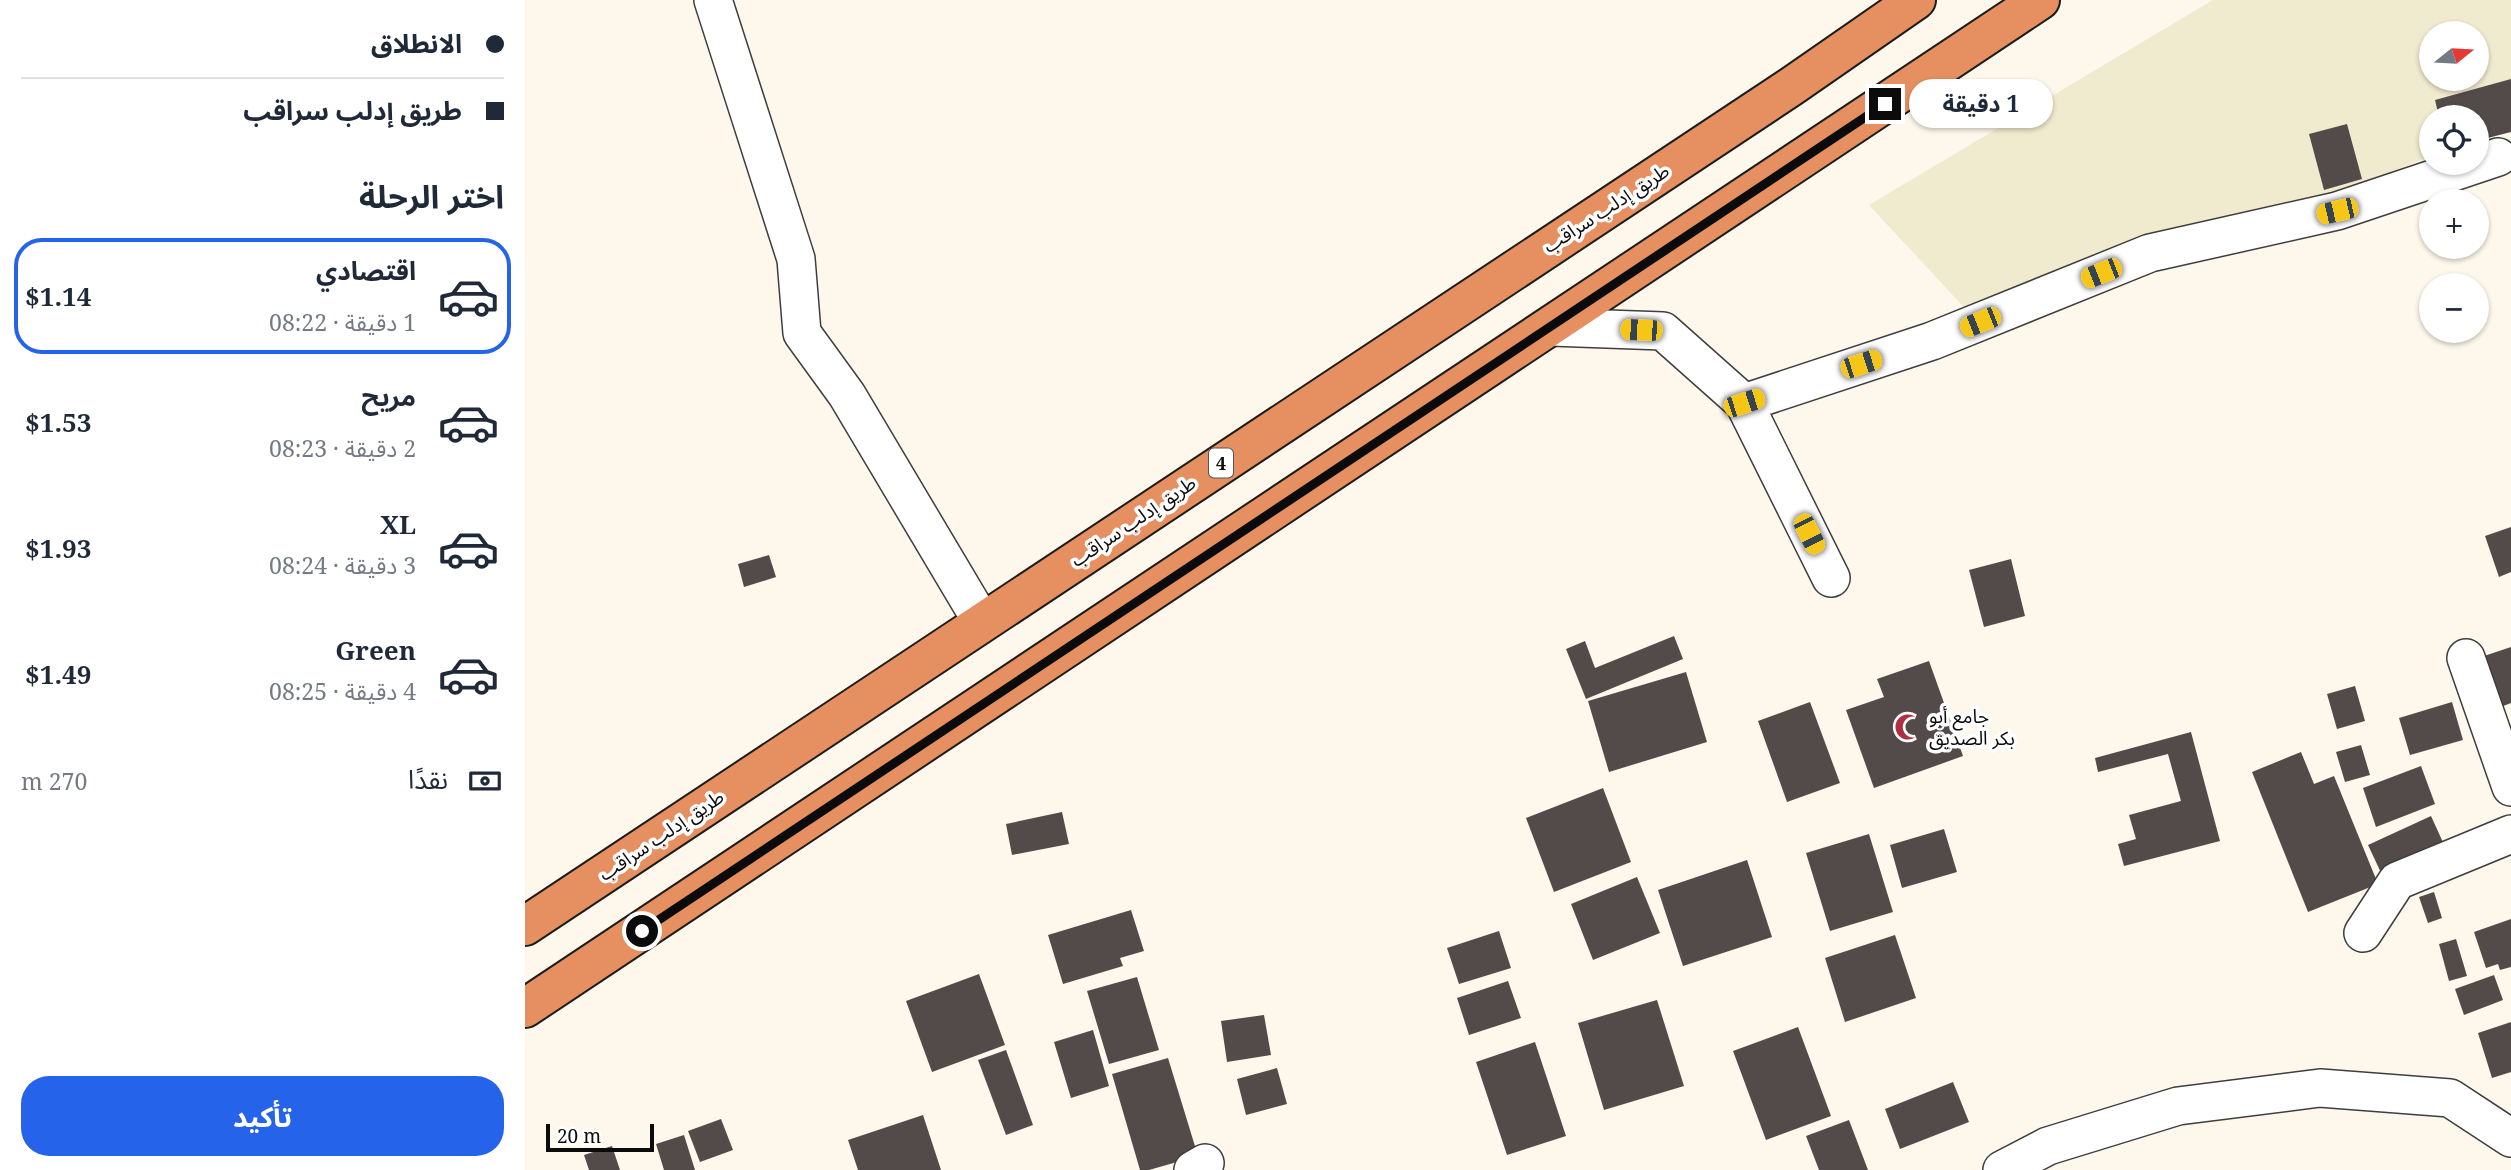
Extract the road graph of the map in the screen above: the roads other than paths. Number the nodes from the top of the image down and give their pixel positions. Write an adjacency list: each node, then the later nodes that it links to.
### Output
1 (713, 0): 8 (street)
2 (1916, 0): 8 (highway, طريق إدلب سراقب / 4)
3 (2040, 0): 5 (highway)
4 (2498, 157): 6 (street)
5 (1551, 327): 6 (street); 14 (highway)
6 (1744, 403): 7 (street)
7 (1831, 578)
8 (982, 622): 12 (highway, طريق إدلب سراقب / 4)
9 (2466, 658): 10 (street)
10 (2511, 787)
11 (2511, 834): 13 (street)
12 (525, 926)
13 (2363, 933)
14 (525, 1008)
15 (2511, 1138): 16 (street)
16 (2002, 1170)

